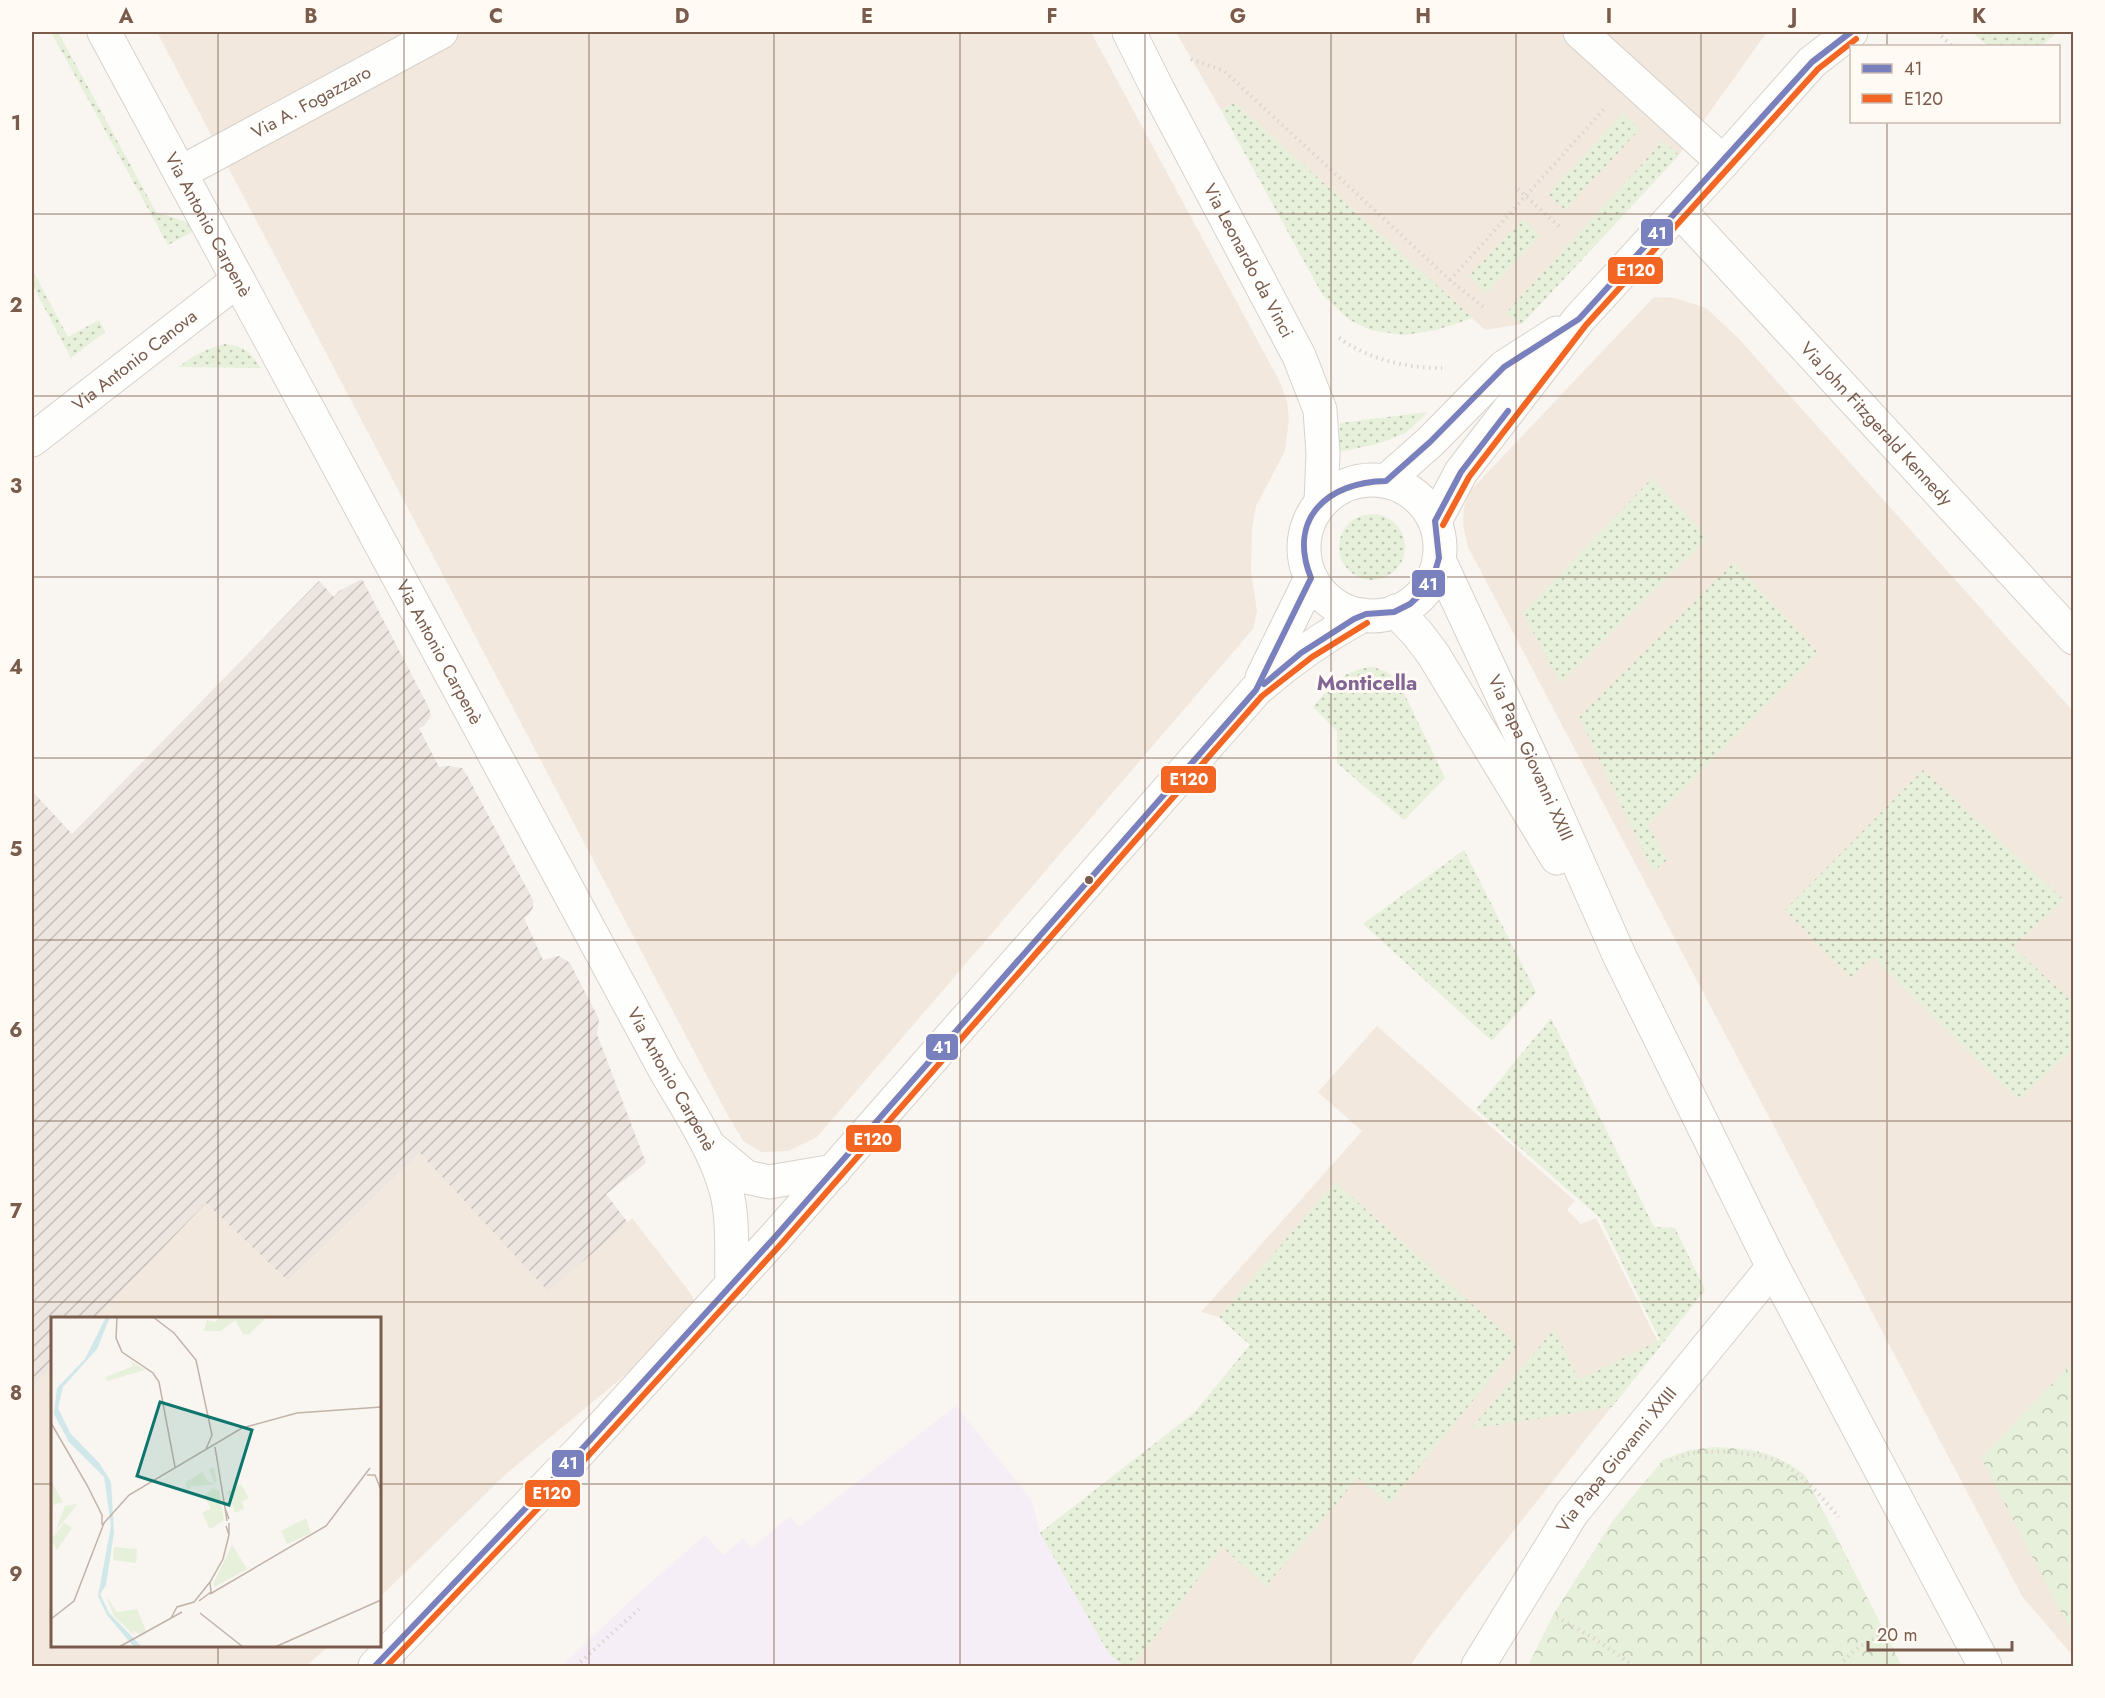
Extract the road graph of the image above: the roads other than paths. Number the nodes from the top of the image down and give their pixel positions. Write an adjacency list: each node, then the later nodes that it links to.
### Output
1 (105, 32): 7 (street, Via Antonio Carpenè)
2 (441, 32): 7 (street, Via A. Fogazzaro)
3 (1129, 32): 13 (street, Via Leonardo da Vinci)
4 (1580, 32): 6 (street)
5 (1851, 32): 6 (street)
6 (1723, 162): 8 (street)
7 (182, 172): 9 (street, Via Antonio Carpenè)
8 (1679, 210): 10 (street); 19 (street, Via John Fitzgerald Kennedy)
9 (238, 280): 11 (street, Via Antonio Canova); 22 (street, Via Antonio Carpenè)
10 (1579, 319): 12 (street); 14 (street)
11 (32, 440)
12 (1386, 481): 13 (street); 14 (street)
13 (1321, 502): 16 (street)
14 (1435, 521): 15 (street)
15 (1439, 560): 17 (street); 21 (street, Via Papa Giovanni XXIII)
16 (1311, 578): 18 (street); 20 (street)
17 (1396, 611): 18 (street); 21 (street, Via Papa Giovanni XXIII)
18 (1363, 615): 20 (street)
19 (2073, 638)
20 (1256, 690): 23 (street)
21 (1620, 957): 24 (street, Via Papa Giovanni XXIII)
22 (710, 1148): 23 (street); 25 (street, Via Antonio Carpenè)
23 (834, 1171): 25 (street)
24 (1773, 1267): 27 (street, Via Papa Giovanni XXIII); 28 (street, Via Papa Giovanni XXIII)
25 (732, 1285): 26 (street)
26 (375, 1666)
27 (1478, 1666)
28 (1984, 1666)

